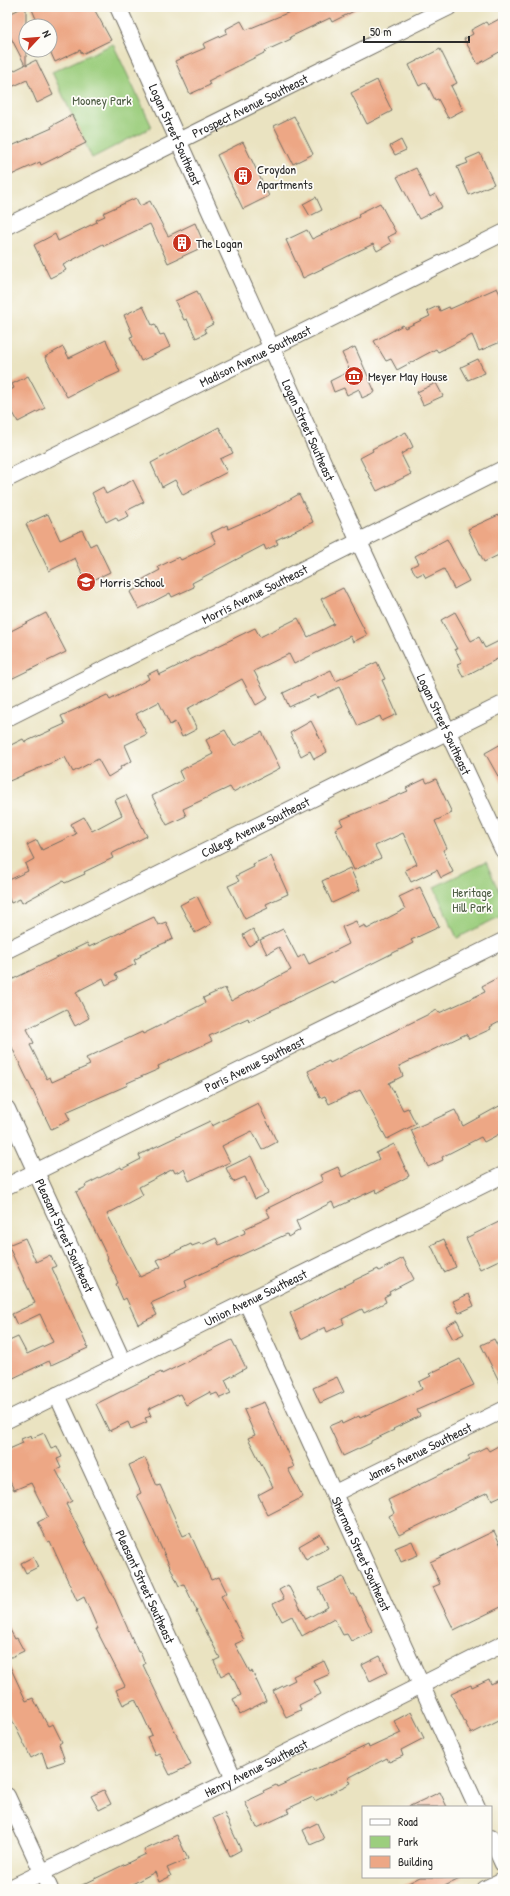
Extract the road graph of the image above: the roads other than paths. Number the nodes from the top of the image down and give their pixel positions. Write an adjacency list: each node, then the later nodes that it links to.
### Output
1 (118, 7): 3 (street, Logan Street Southeast)
2 (449, 7): 3 (street, Prospect Avenue Southeast)
3 (179, 141): 4 (street, Prospect Avenue Southeast); 6 (street, Logan Street Southeast)
4 (7, 226)
5 (503, 233): 6 (street, Madison Avenue Southeast)
6 (272, 348): 8 (street, Madison Avenue Southeast); 9 (street, Logan Street Southeast)
7 (503, 469): 9 (street, Morris Avenue Southeast)
8 (7, 479)
9 (359, 542): 11 (street, Morris Avenue Southeast); 12 (street, Logan Street Southeast)
10 (503, 704): 12 (street, College Avenue Southeast)
11 (7, 718)
12 (448, 732): 13 (street, Logan Street Southeast); 15 (street, College Avenue Southeast)
13 (503, 850)
14 (503, 941): 17 (street, Paris Avenue Southeast)
15 (7, 950)
16 (7, 1109): 17 (street, Pleasant Street Southeast)
17 (36, 1172): 19 (street, Paris Avenue Southeast); 21 (street, Pleasant Street Southeast)
18 (503, 1175): 20 (street, Union Avenue Southeast)
19 (7, 1186)
20 (246, 1302): 21 (street, Union Avenue Southeast); 25 (street, Sherman Street Southeast)
21 (123, 1362): 22 (street, Union Avenue Southeast)
22 (57, 1395): 24 (street, Union Avenue Southeast); 28 (street, Pleasant Street Southeast)
23 (503, 1410): 25 (street, James Avenue Southeast)
24 (7, 1420)
25 (335, 1493): 27 (street, Sherman Street Southeast)
26 (503, 1644): 27 (street, Henry Avenue Southeast)
27 (421, 1685): 28 (street, Henry Avenue Southeast); 30 (street, Sherman Street Southeast)
28 (234, 1779): 33 (street, Henry Avenue Southeast)
29 (7, 1796): 33 (street)
30 (477, 1806)
31 (492, 1840): 32 (street)
32 (503, 1864)
33 (42, 1873): 35 (street, Henry Avenue Southeast); 36 (street)
34 (503, 1880): 37 (street)
35 (8, 1889)
36 (50, 1889)
37 (485, 1889)

